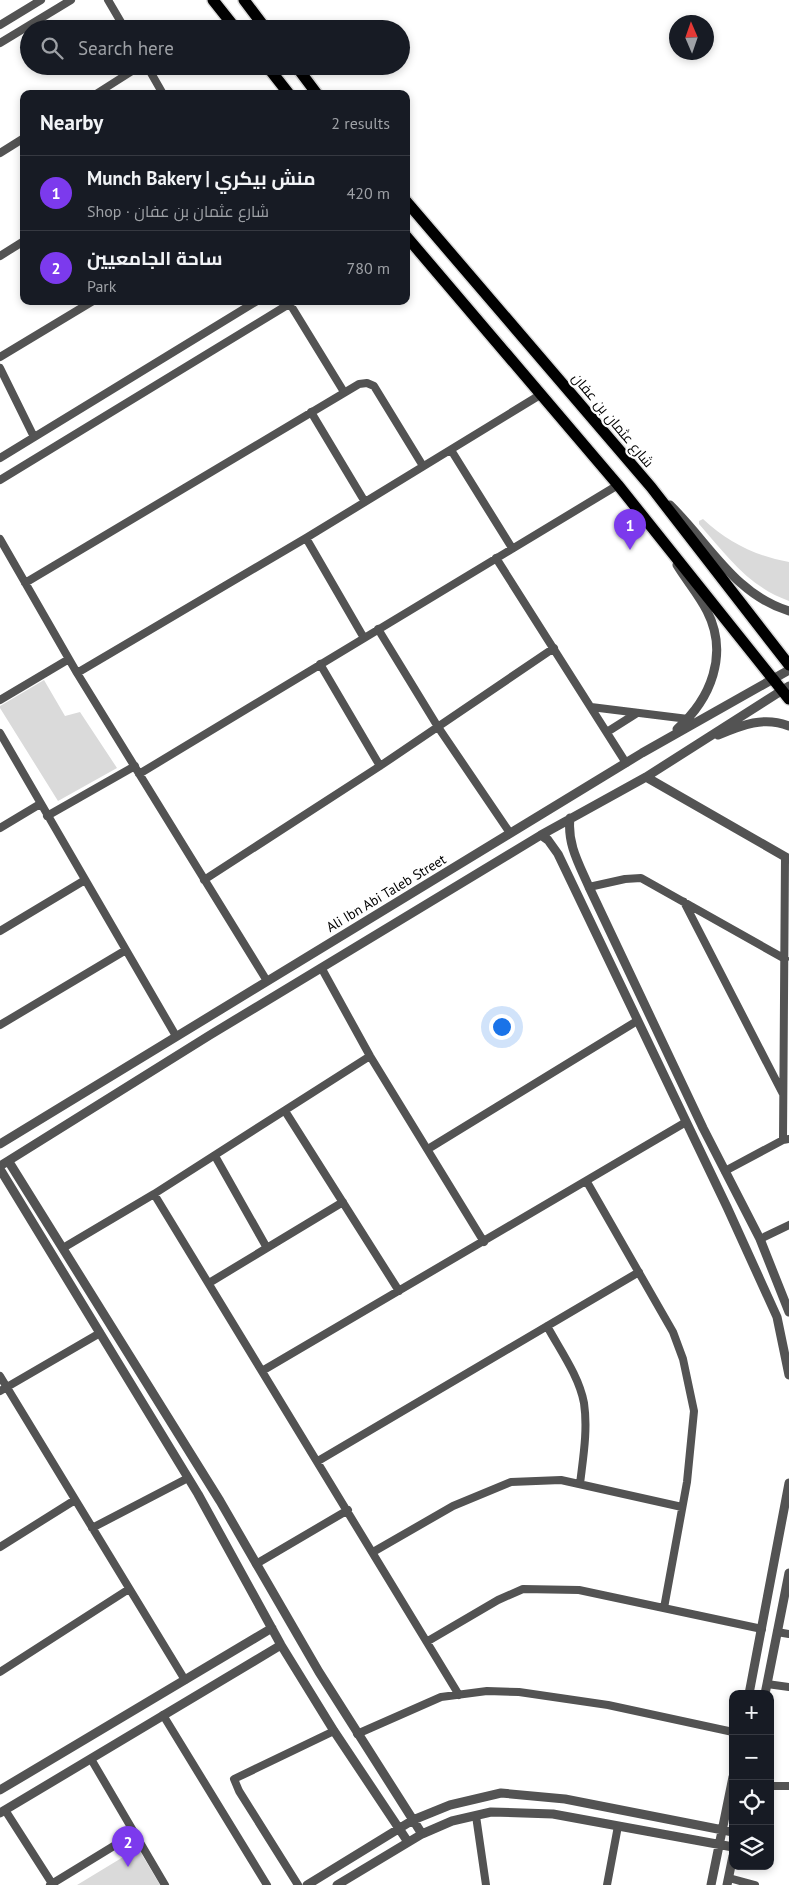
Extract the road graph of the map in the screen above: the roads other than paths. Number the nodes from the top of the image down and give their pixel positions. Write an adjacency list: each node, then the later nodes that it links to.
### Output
1 (40, 0): 10 (street)
2 (71, 0): 6 (street)
3 (108, 0): 7 (street)
4 (212, 0): 8 (main road)
5 (244, 0): 9 (main road)
6 (39, 20)
7 (120, 20)
8 (229, 20)
9 (259, 20)
10 (0, 26)
11 (20, 32): 12 (street)
12 (0, 44)
13 (126, 75): 17 (street)
14 (152, 75): 18 (street)
15 (274, 75): 19 (main road)
16 (303, 75): 20 (main road)
17 (102, 90)
18 (161, 90)
19 (287, 90)
20 (314, 90)
21 (20, 140): 22 (street)
22 (0, 153)
23 (410, 206): 42 (main road, شارع عثمان بن عفان)
24 (410, 241): 34 (main road)
25 (20, 244): 26 (street)
26 (0, 256)
27 (87, 305): 31 (street)
28 (250, 305): 36 (street)
29 (289, 305): 40 (street)
30 (293, 305): 33 (street)
31 (0, 357)
32 (0, 368): 36 (street)
33 (344, 392): 35 (street); 39 (street)
34 (540, 395): 37 (street); 41 (main road)
35 (311, 412): 43 (street); 48 (street)
36 (34, 437): 38 (street)
37 (451, 450): 39 (street); 46 (street)
38 (0, 458)
39 (423, 466): 43 (street)
40 (0, 480)
41 (618, 485): 46 (street); 58 (main road); 64 (street)
42 (651, 488): 49 (street); 55 (main road, شارع عثمان بن عفان)
43 (365, 502): 44 (street)
44 (306, 538): 51 (street); 57 (street)
45 (0, 539): 48 (street)
46 (512, 548): 47 (street)
47 (496, 558): 50 (street); 52 (street)
48 (25, 582): 53 (street)
49 (789, 612)
50 (378, 630): 51 (street); 66 (street)
51 (364, 638): 54 (street)
52 (554, 648): 62 (street); 66 (street)
53 (70, 659): 57 (street); 61 (street)
54 (320, 664): 73 (street); 74 (street)
55 (789, 665)
56 (789, 670): 58 (street, Ali Ibn Abi Taleb Street)
57 (77, 673): 72 (street)
58 (773, 680): 59 (main road); 69 (street, Ali Ibn Abi Taleb Street)
59 (785, 688): 60 (main road); 70 (street)
60 (789, 699)
61 (0, 700)
62 (591, 707): 63 (street); 67 (street)
63 (637, 713): 64 (street); 67 (street)
64 (688, 719): 69 (street)
65 (789, 726): 70 (street)
66 (438, 727): 73 (street); 80 (street)
67 (607, 732): 71 (street)
68 (0, 733): 76 (street)
69 (662, 742): 71 (street, Ali Ibn Abi Taleb Street)
70 (691, 748): 75 (street)
71 (626, 763): 80 (street, Ali Ibn Abi Taleb Street)
72 (134, 766): 74 (street); 77 (street)
73 (380, 766): 86 (street)
74 (139, 774): 86 (street)
75 (646, 777): 78 (street); 84 (street)
76 (40, 804): 77 (street); 79 (street)
77 (47, 816): 85 (street)
78 (570, 818): 81 (street); 82 (street)
79 (0, 828)
80 (510, 833): 93 (street, Ali Ibn Abi Taleb Street)
81 (541, 835): 83 (street); 92 (street)
82 (572, 848): 83 (street); 87 (street)
83 (558, 854): 94 (street)
84 (787, 858): 91 (street)
85 (85, 880): 89 (street); 90 (street)
86 (204, 880): 93 (street)
87 (589, 887): 88 (street); 107 (street)
88 (684, 902): 91 (street); 98 (street)
89 (0, 931)
90 (126, 950): 95 (street); 96 (street)
91 (785, 959): 98 (street)
92 (322, 969): 97 (street); 105 (street)
93 (267, 981): 96 (street, Ali Ibn Abi Taleb Street)
94 (637, 1021): 100 (street); 103 (street)
95 (0, 1025)
96 (176, 1036): 102 (street, Ali Ibn Abi Taleb Street)
97 (370, 1056): 99 (street); 103 (street)
98 (784, 1094): 101 (street)
99 (285, 1111): 104 (street); 110 (street)
100 (686, 1122): 108 (street); 123 (street)
101 (786, 1140): 107 (street)
102 (0, 1144)
103 (428, 1149): 113 (street)
104 (215, 1156): 109 (street); 115 (street)
105 (9, 1162): 106 (street); 114 (street)
106 (0, 1168): 121 (street)
107 (725, 1171): 112 (street)
108 (587, 1182): 113 (street); 116 (street)
109 (154, 1194): 114 (street); 117 (street)
110 (343, 1202): 115 (street); 118 (street)
111 (789, 1225): 112 (street)
112 (760, 1239): 119 (street)
113 (484, 1242): 118 (street)
114 (63, 1248): 136 (street)
115 (267, 1248): 117 (street)
116 (639, 1272): 120 (street); 131 (street)
117 (209, 1283): 122 (street)
118 (399, 1291): 122 (street)
119 (788, 1307)
120 (548, 1326): 126 (street); 129 (street)
121 (100, 1333): 125 (street); 127 (street)
122 (262, 1371): 126 (street)
123 (789, 1375)
124 (0, 1376): 125 (street)
125 (3, 1389): 130 (street)
126 (318, 1461): 132 (street)
127 (188, 1478): 133 (street); 140 (street)
128 (789, 1483): 141 (street)
129 (580, 1484): 131 (street); 135 (street)
130 (75, 1500): 133 (street); 134 (street)
131 (682, 1507): 139 (street)
132 (348, 1510): 135 (street); 136 (street)
133 (92, 1528): 138 (street)
134 (0, 1547)
135 (373, 1552): 144 (street)
136 (256, 1564): 156 (street)
137 (789, 1573): 142 (street)
138 (129, 1589): 146 (street); 147 (street)
139 (664, 1608): 141 (street); 144 (street)
140 (272, 1628): 145 (street); 147 (street)
141 (762, 1629): 150 (street)
142 (777, 1632): 143 (street); 148 (street)
143 (789, 1634)
144 (428, 1641): 152 (street)
145 (280, 1645): 153 (street); 154 (street)
146 (0, 1672)
147 (185, 1680): 161 (street)
148 (767, 1684): 149 (street); 151 (street)
149 (789, 1687)
150 (750, 1690)
151 (766, 1690)
152 (459, 1695): 155 (street); 156 (street)
153 (163, 1715): 157 (street); 177 (street)
154 (334, 1731): 166 (street); 178 (street)
155 (729, 1731)
156 (357, 1734): 164 (street)
157 (91, 1758): 162 (street); 169 (street)
158 (732, 1780): 167 (street)
159 (774, 1786): 160 (street)
160 (789, 1786)
161 (0, 1790)
162 (3, 1811): 175 (street)
163 (476, 1816): 165 (street); 170 (street); 181 (street)
164 (413, 1820): 166 (street); 167 (street); 170 (street)
165 (618, 1826): 172 (street); 182 (street)
166 (399, 1828): 171 (street); 179 (street)
167 (722, 1830): 168 (street); 172 (street)
168 (729, 1831)
169 (135, 1834): 175 (street); 176 (street)
170 (422, 1834): 171 (street)
171 (408, 1842): 180 (street)
172 (719, 1845): 173 (street); 183 (street)
173 (729, 1847)
174 (728, 1881): 184 (street)
175 (52, 1885)
176 (165, 1885)
177 (267, 1885)
178 (298, 1885)
179 (307, 1885)
180 (337, 1885)
181 (486, 1885)
182 (607, 1885)
183 (712, 1885)
184 (755, 1885)

